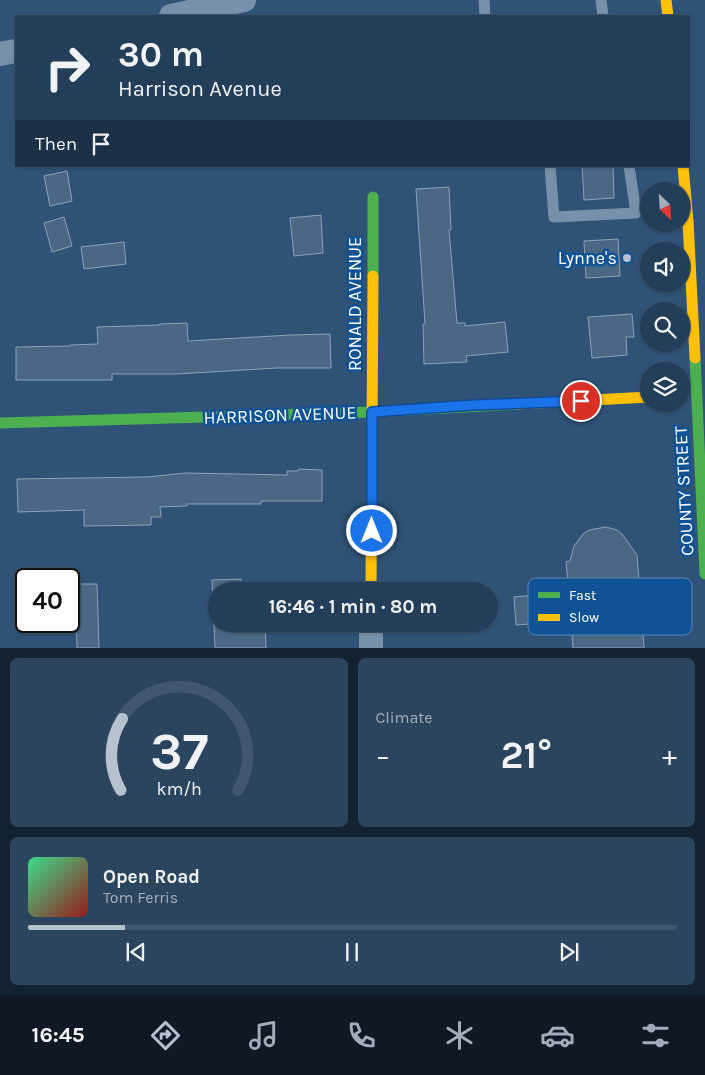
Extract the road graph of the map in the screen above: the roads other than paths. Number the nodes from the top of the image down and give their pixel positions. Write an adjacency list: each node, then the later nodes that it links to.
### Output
1 (244, 0): 5 (street)
2 (484, 0): 6 (lane)
3 (601, 0): 7 (lane)
4 (666, 0): 8 (street)
5 (175, 15)
6 (486, 15)
7 (603, 15)
8 (668, 15)
9 (15, 51): 10 (street)
10 (0, 54)
11 (550, 167): 12 (lane)
12 (629, 167)
13 (683, 167): 15 (street, COUNTY STREET)
14 (373, 197): 18 (street, RONALD AVENUE)
15 (689, 362)
16 (640, 397): 18 (street, HARRISON AVENUE)
17 (690, 405): 20 (street, COUNTY STREET)
18 (372, 412): 19 (street, HARRISON AVENUE); 21 (street, RONALD AVENUE)
19 (0, 423)
20 (705, 574)
21 (371, 582)
22 (371, 632): 23 (street)
23 (371, 648)

